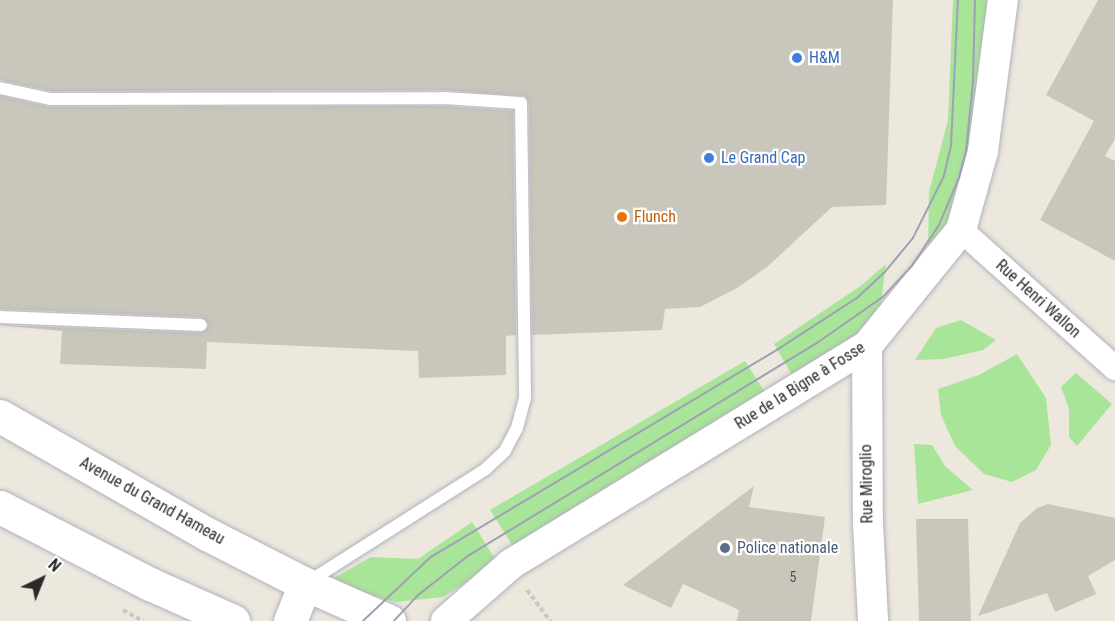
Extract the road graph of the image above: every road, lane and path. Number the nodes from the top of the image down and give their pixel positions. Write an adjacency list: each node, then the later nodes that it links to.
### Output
1 (1003, 0): 3 (street, Rue de la Bigne à Fosse)
2 (0, 88): 11 (lane)
3 (961, 230): 6 (street, Rue de la Bigne à Fosse); 7 (street, Rue Henri Wallon)
4 (0, 317): 5 (lane)
5 (201, 325)
6 (867, 346): 17 (street, Rue de la Bigne à Fosse); 19 (street, Rue Miroglio)
7 (1112, 360)
8 (0, 416): 11 (main road, Avenue du Grand Hameau)
9 (0, 507): 10 (main road)
10 (150, 584): 13 (main road); 14 (main road)
11 (304, 584): 15 (main road); 16 (main road, Avenue du Grand Hameau)
12 (524, 586): 18 (path)
13 (188, 621)
14 (233, 621)
15 (290, 621)
16 (389, 621)
17 (446, 621)
18 (550, 621)
19 (873, 621)

